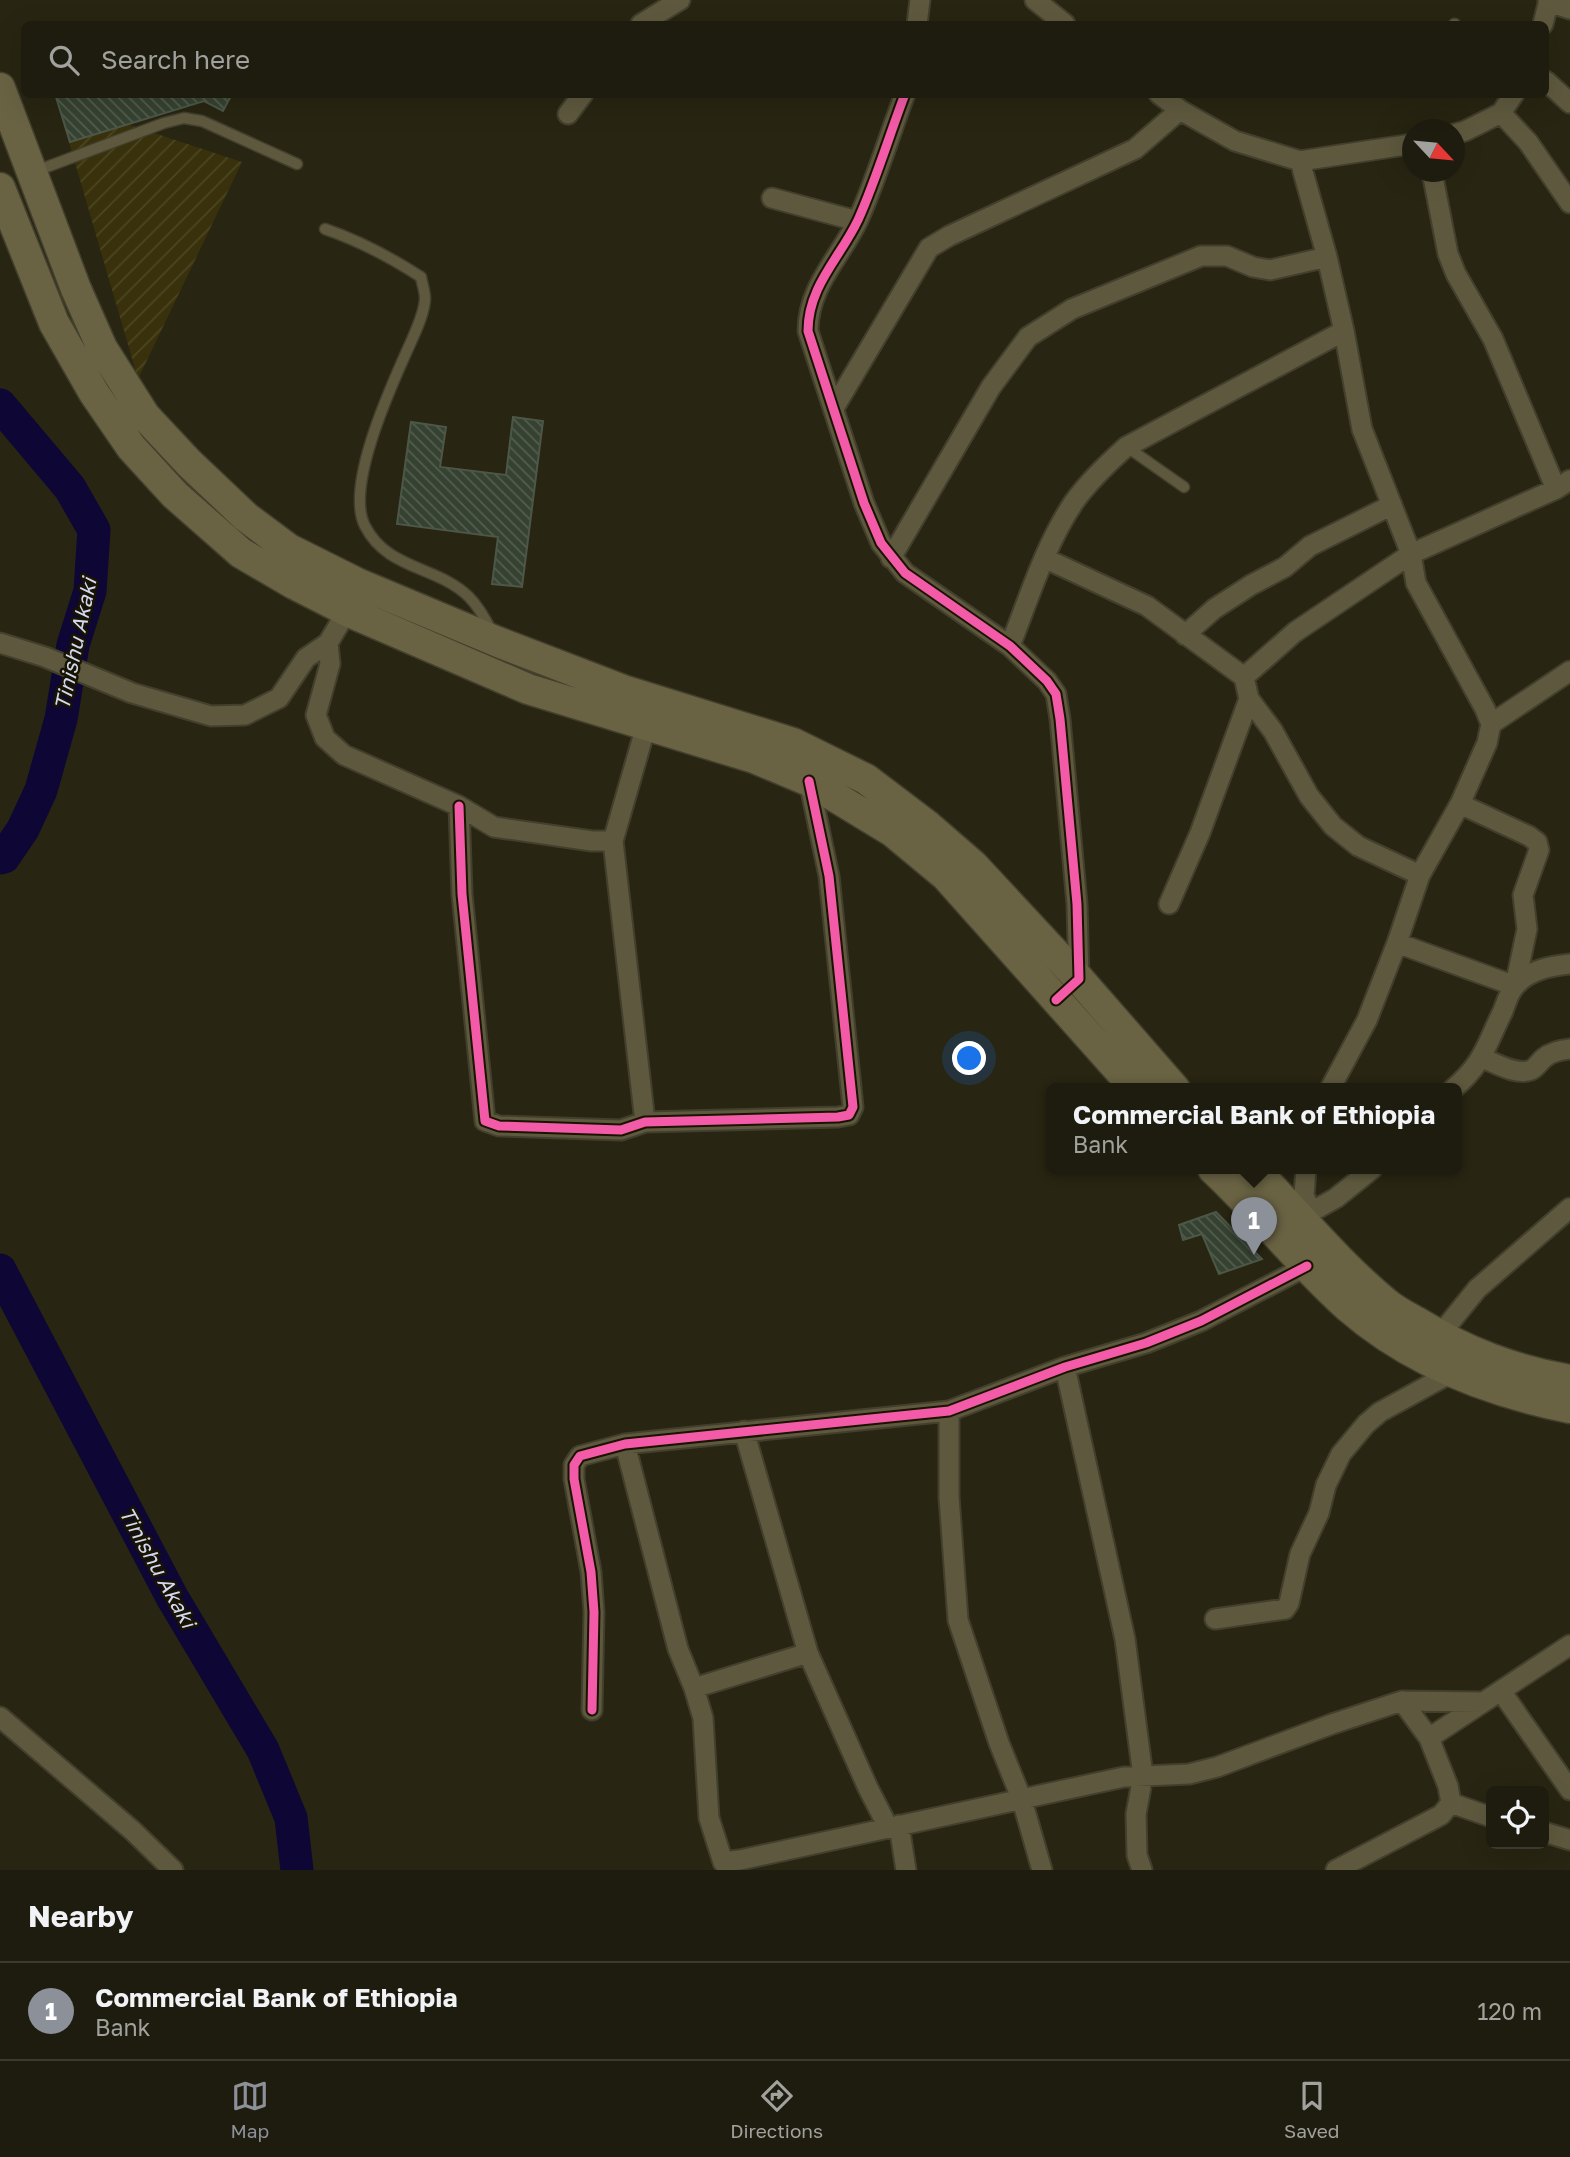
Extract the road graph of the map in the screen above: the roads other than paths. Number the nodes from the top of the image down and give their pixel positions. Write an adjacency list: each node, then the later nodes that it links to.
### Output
1 (680, 0): 6 (street)
2 (920, 0): 7 (street)
3 (1035, 0): 8 (street)
4 (1548, 1): 5 (street); 9 (street)
5 (1570, 9)
6 (646, 21)
7 (917, 21)
8 (1061, 21)
9 (1544, 21)
10 (1549, 85): 16 (street)
11 (0, 88): 24 (main road)
12 (580, 98): 19 (street)
13 (903, 98): 29 (street)
14 (1164, 98): 17 (street)
15 (1511, 98): 18 (street)
16 (1570, 103)
17 (1180, 110): 22 (street); 33 (street)
18 (1501, 113): 20 (street); 28 (street)
19 (568, 114)
20 (1465, 131)
21 (1402, 146): 22 (street)
22 (1300, 161): 31 (street)
23 (297, 164): 24 (lane)
24 (33, 173): 43 (main road)
25 (1434, 182): 35 (street)
26 (0, 188): 41 (main road)
27 (772, 198): 29 (street)
28 (1570, 204)
29 (857, 221): 33 (street)
30 (325, 229): 43 (lane)
31 (1327, 257): 32 (street); 39 (street)
32 (1344, 331): 34 (street); 37 (street)
33 (834, 408): 39 (street)
34 (1126, 447): 36 (lane); 40 (street)
35 (1563, 485): 38 (street)
36 (1184, 487)
37 (1391, 505): 38 (street); 42 (street)
38 (1411, 554): 48 (street); 50 (street)
39 (891, 558): 46 (street)
40 (1044, 558): 42 (street); 46 (street)
41 (347, 611): 45 (street); 51 (main road)
42 (1185, 635): 48 (street)
43 (498, 642): 60 (main road)
44 (0, 643): 45 (street)
45 (328, 643): 54 (street)
46 (1010, 646): 60 (street)
47 (1570, 671): 50 (street)
48 (1244, 677): 49 (street)
49 (1249, 699): 56 (street); 57 (street)
50 (1491, 724): 53 (street)
51 (646, 726): 52 (main road); 55 (street)
52 (809, 781): 62 (main road); 69 (street)
53 (1460, 804): 56 (street); 61 (street)
54 (459, 806): 55 (street); 69 (street)
55 (613, 841): 69 (street)
56 (1420, 875): 58 (street)
57 (1169, 904)
58 (1397, 943): 61 (street); 67 (street)
59 (1570, 964): 61 (street)
60 (1079, 979): 62 (street); 66 (main road)
61 (1515, 986): 64 (street)
62 (1056, 1000): 65 (main road)
63 (1570, 1049): 64 (street)
64 (1482, 1058): 68 (street)
65 (1131, 1083)
66 (1170, 1083)
67 (1333, 1083)
68 (1460, 1083)
69 (645, 1122)
70 (1218, 1174): 76 (main road)
71 (1260, 1174): 75 (main road)
72 (1306, 1174): 75 (street)
73 (1366, 1174): 75 (street)
74 (1570, 1209): 77 (street)
75 (1308, 1216): 77 (main road)
76 (1307, 1266): 78 (street); 79 (main road)
77 (1439, 1336): 80 (main road)
78 (1065, 1367): 82 (street); 95 (street)
79 (1453, 1372): 81 (main road); 85 (street)
80 (1570, 1380)
81 (1570, 1408)
82 (949, 1411): 83 (street); 97 (street)
83 (744, 1431): 84 (street); 87 (street)
84 (625, 1444): 88 (street); 92 (street)
85 (1215, 1619)
86 (1570, 1645): 89 (street)
87 (808, 1653): 88 (street); 100 (street)
88 (694, 1688): 103 (street)
89 (1501, 1691): 91 (street); 96 (street)
90 (1402, 1702): 91 (street); 94 (street); 95 (street)
91 (1483, 1702): 94 (street)
92 (593, 1710)
93 (0, 1717): 104 (street)
94 (1429, 1738): 98 (street)
95 (1143, 1776): 97 (street); 107 (street)
96 (1570, 1790)
97 (1022, 1800): 100 (street); 106 (street)
98 (1451, 1803): 99 (street); 108 (street)
99 (1486, 1815)
100 (894, 1826): 103 (street); 105 (street)
101 (1549, 1834): 102 (street)
102 (1570, 1840)
103 (726, 1866)
104 (172, 1870)
105 (906, 1870)
106 (1042, 1870)
107 (1142, 1870)
108 (1336, 1870)

